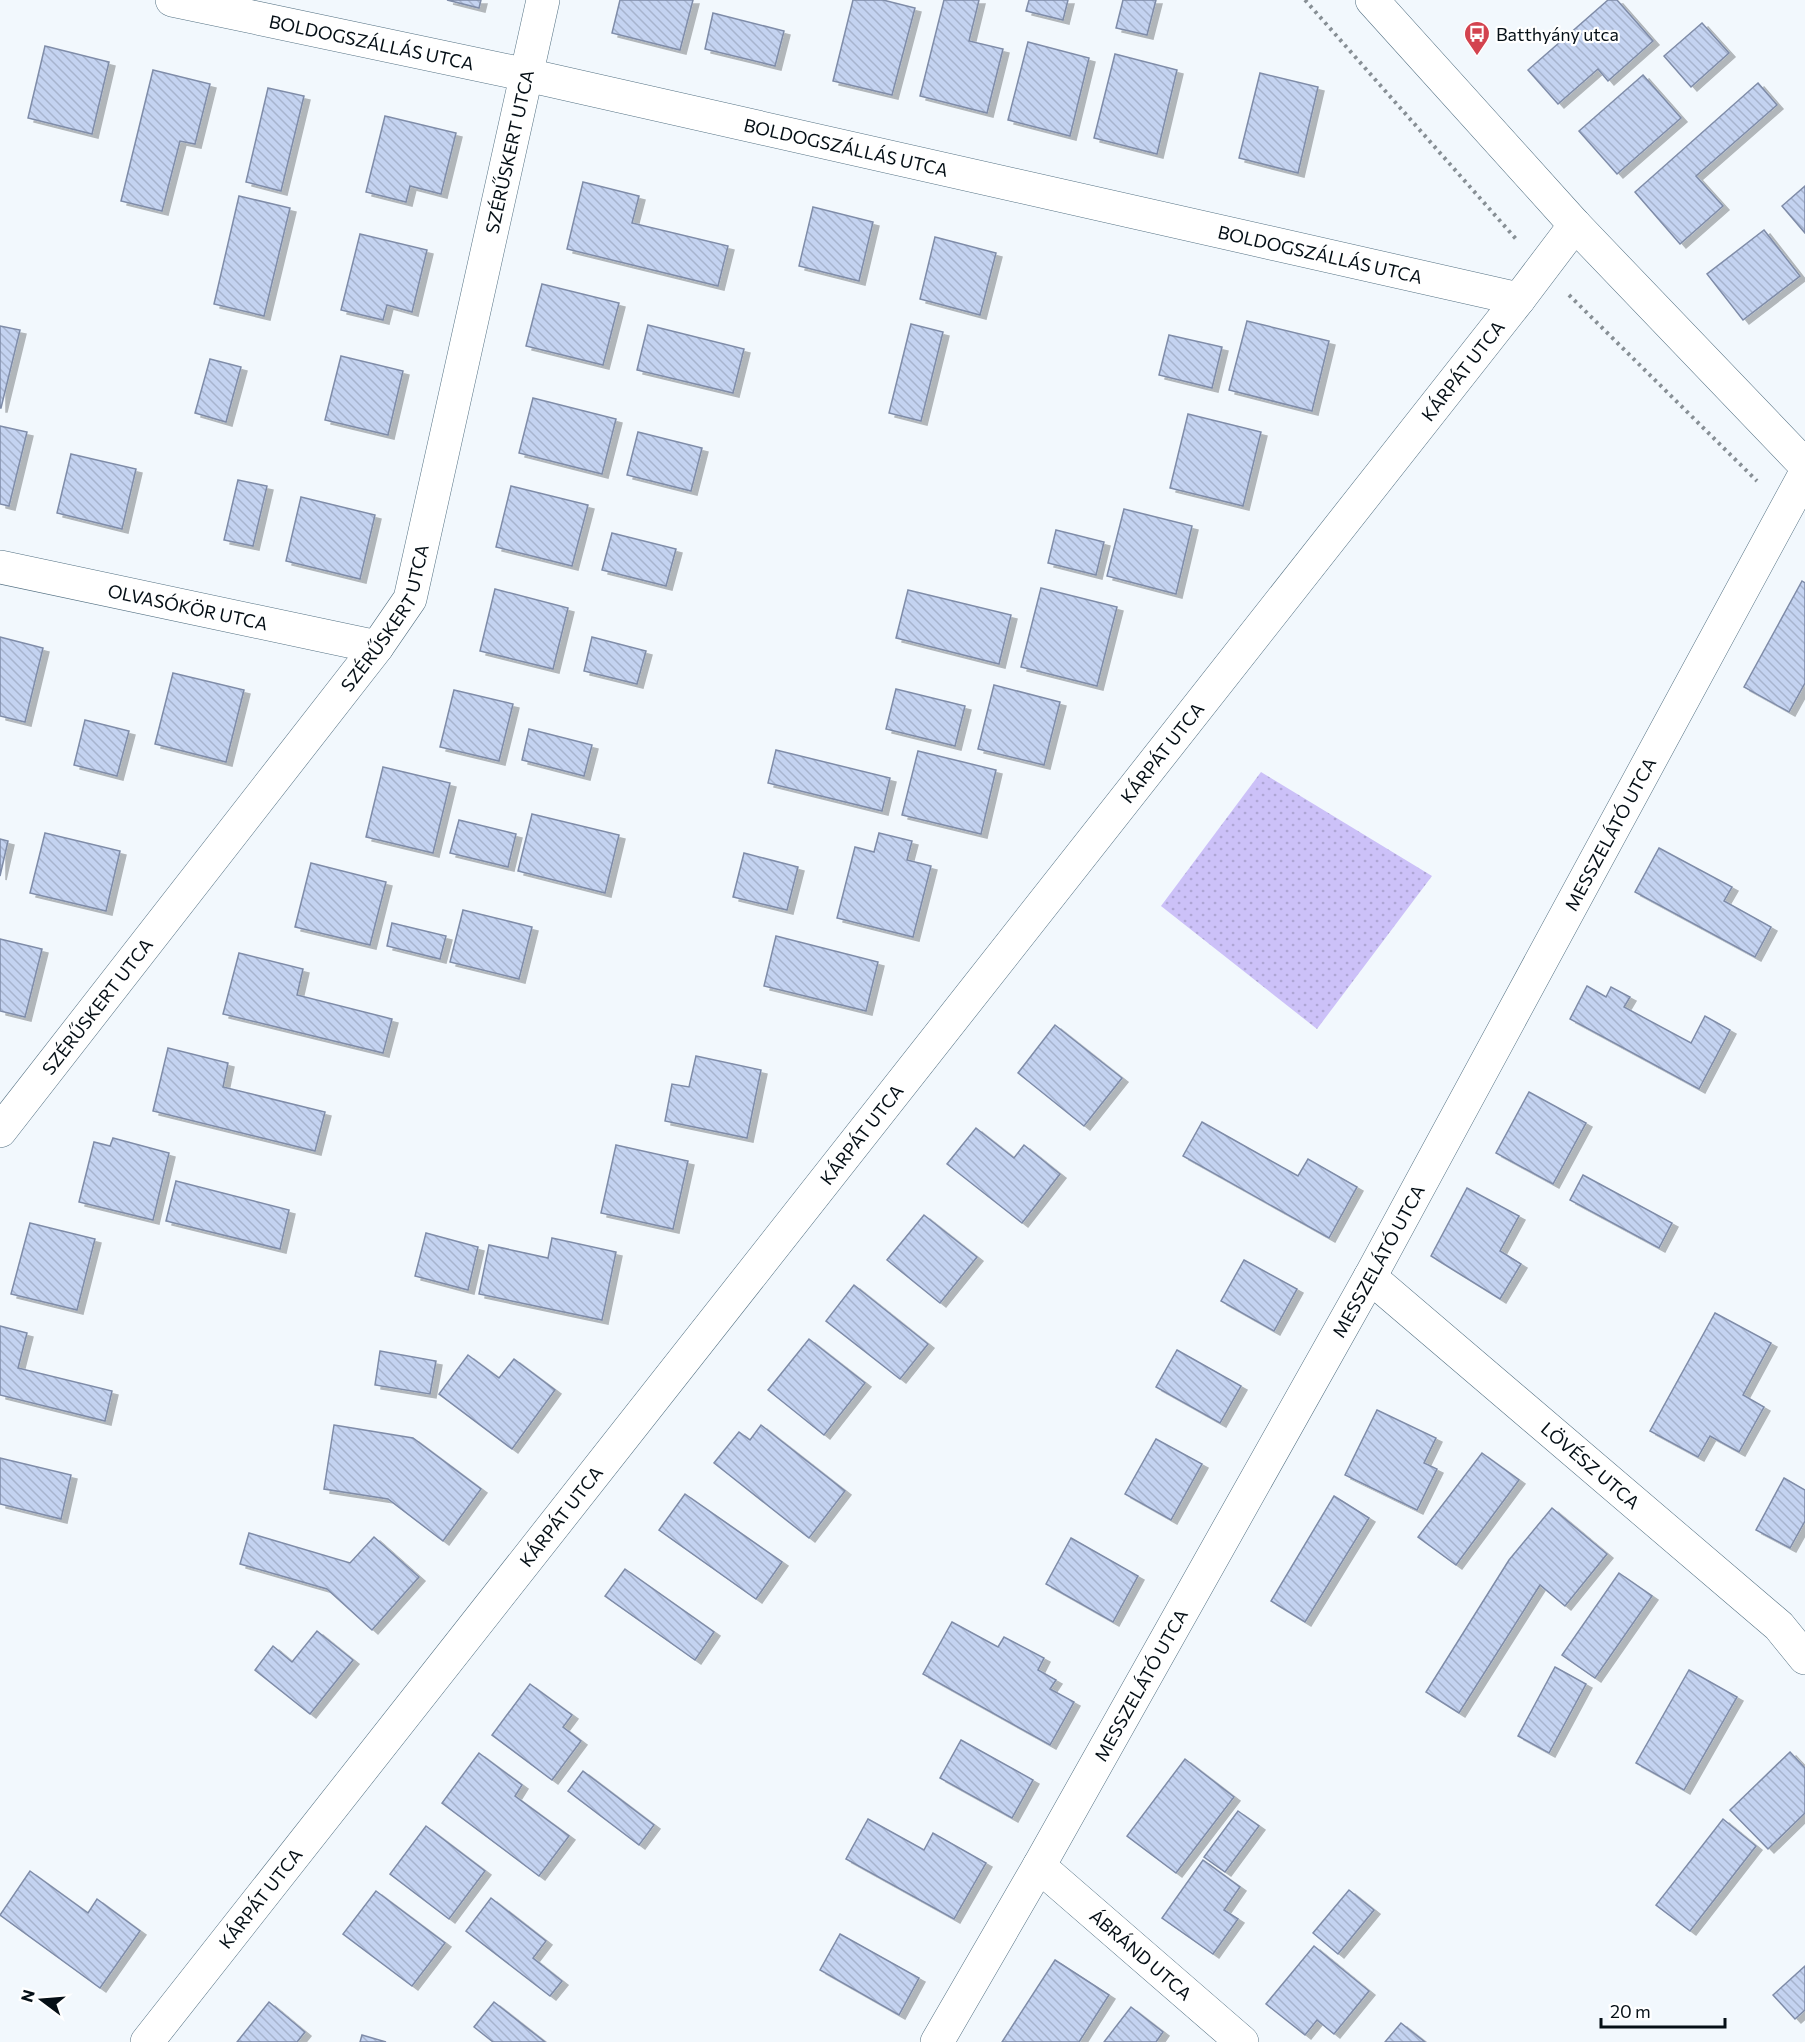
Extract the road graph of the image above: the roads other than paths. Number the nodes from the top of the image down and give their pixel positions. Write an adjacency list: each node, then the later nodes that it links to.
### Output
1 (172, 0): 4 (street, BOLDOGSZÁLLÁS UTCA)
2 (543, 0): 4 (street, SZÉRŰSKERT UTCA)
3 (1372, 0): 5 (street)
4 (527, 75): 6 (street, BOLDOGSZÁLLÁS UTCA); 10 (street, SZÉRŰSKERT UTCA)
5 (1575, 225): 6 (street, KÁRPÁT UTCA); 7 (street)
6 (1519, 299): 15 (street, KÁRPÁT UTCA)
7 (1805, 465)
8 (1805, 474): 12 (street, MESSZELÁTÓ UTCA)
9 (0, 567): 10 (street, OLVASÓKÖR UTCA)
10 (377, 647): 11 (street, SZÉRŰSKERT UTCA)
11 (0, 1131)
12 (1370, 1277): 13 (street, LÖVÉSZ UTCA); 14 (street, MESSZELÁTÓ UTCA)
13 (1805, 1658)
14 (1039, 1866): 16 (street, MESSZELÁTÓ UTCA); 17 (street, ÁBRÁND UTCA)
15 (147, 2042)
16 (937, 2042)
17 (1242, 2042)

